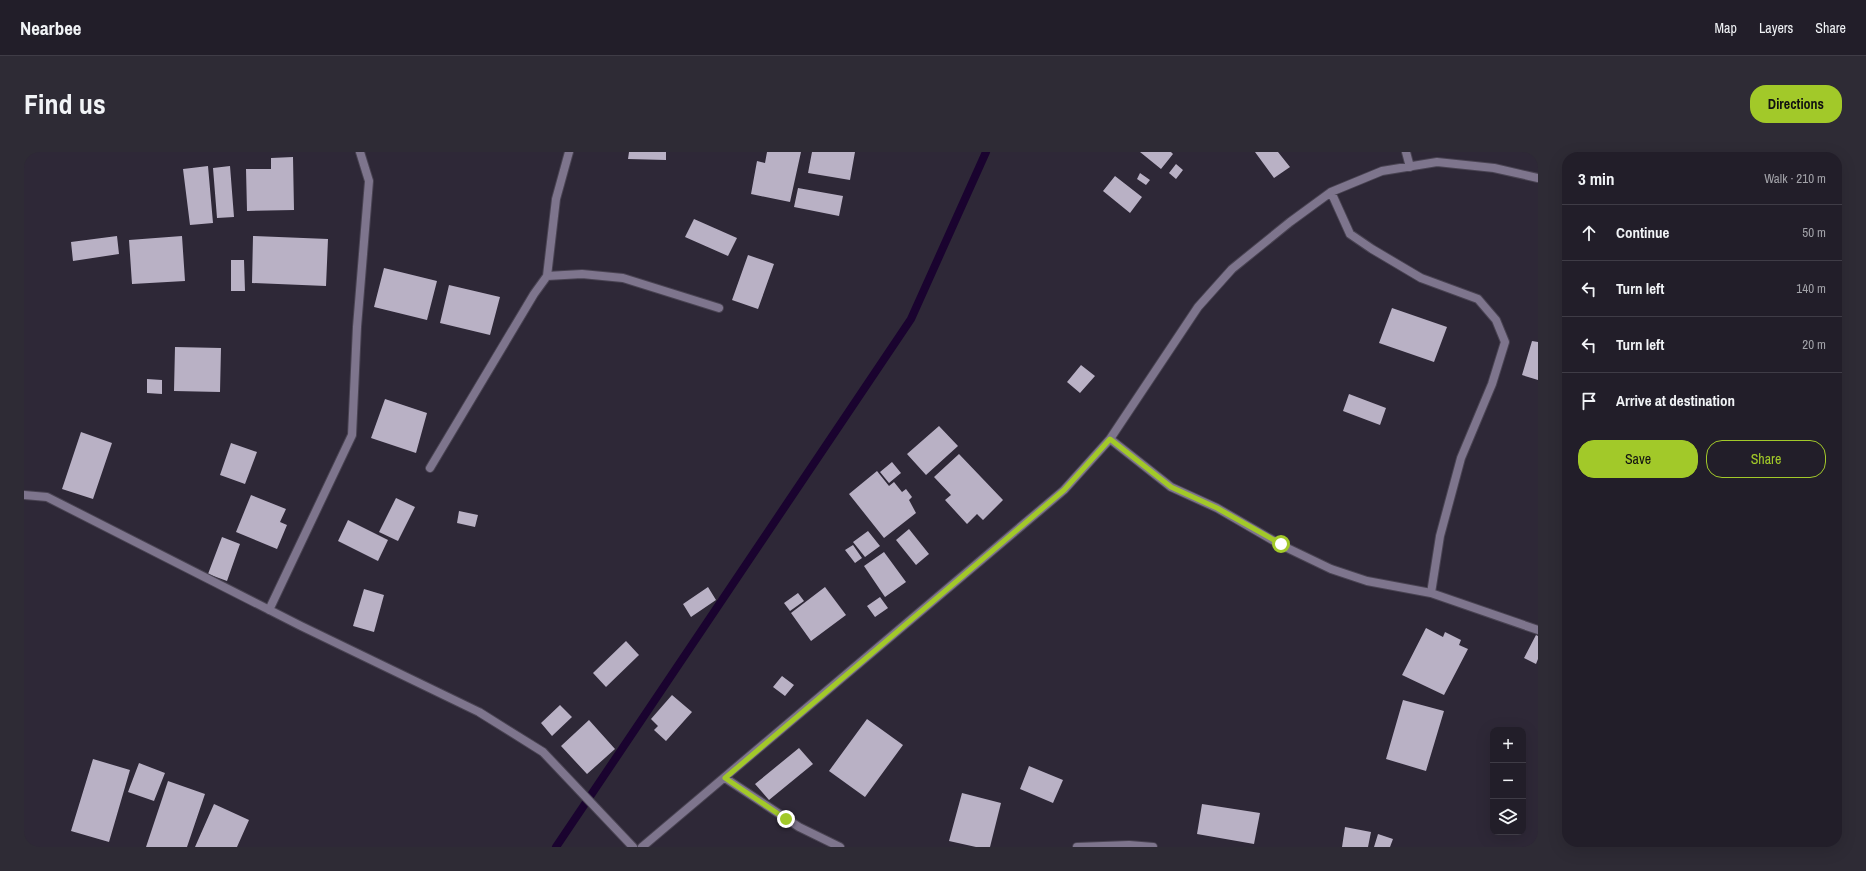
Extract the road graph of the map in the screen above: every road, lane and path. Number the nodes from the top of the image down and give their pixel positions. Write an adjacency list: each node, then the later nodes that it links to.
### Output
1 (360, 152): 13 (street)
2 (569, 152): 7 (street)
3 (1406, 152): 4 (street)
4 (1410, 167): 5 (street); 6 (street)
5 (1538, 178)
6 (1331, 192): 9 (street); 12 (street)
7 (547, 276): 8 (street); 10 (street)
8 (720, 308)
9 (1110, 439): 12 (street); 15 (street)
10 (430, 468)
11 (24, 495): 13 (street)
12 (1430, 593): 14 (street)
13 (269, 610): 16 (street)
14 (1538, 630)
15 (725, 778): 17 (street); 18 (street)
16 (633, 847)
17 (642, 847)
18 (840, 847)
19 (1077, 847): 20 (street)
20 (1153, 847)

